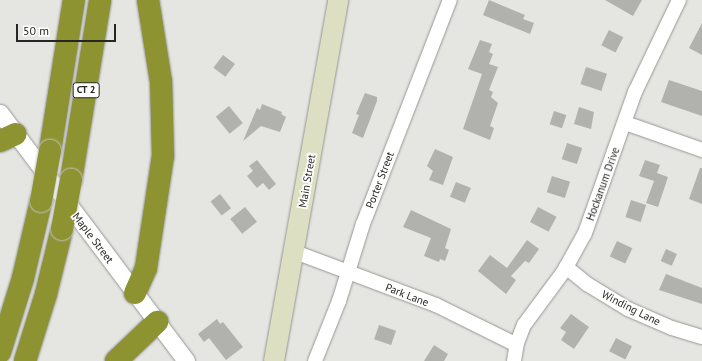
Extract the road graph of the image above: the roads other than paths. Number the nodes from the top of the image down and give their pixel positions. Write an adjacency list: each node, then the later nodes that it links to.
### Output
1 (74, 0): 18 (highway, CT 2, bridge)
2 (100, 0): 19 (highway, CT 2, bridge)
3 (148, 0): 14 (highway)
4 (338, 0): 11 (main road, Main Street)
5 (450, 0): 13 (street, Porter Street)
6 (679, 0): 8 (street, Hockanum Drive)
7 (0, 113): 9 (street, Maple Street)
8 (625, 123): 10 (street); 12 (street, Hockanum Drive)
9 (8, 138): 14 (street, Maple Street)
10 (702, 150)
11 (295, 252): 13 (street, Park Lane); 22 (main road, Main Street)
12 (566, 267): 16 (street, Winding Lane); 17 (street, Hockanum Drive)
13 (348, 272): 17 (street, Park Lane); 23 (street, Porter Street)
14 (134, 293): 15 (street, Maple Street)
15 (156, 322): 20 (highway); 21 (street, Maple Street)
16 (702, 337)
17 (516, 345): 24 (street, Hockanum Drive)
18 (0, 352)
19 (25, 361)
20 (116, 361)
21 (186, 361)
22 (274, 361)
23 (315, 361)
24 (514, 361)

